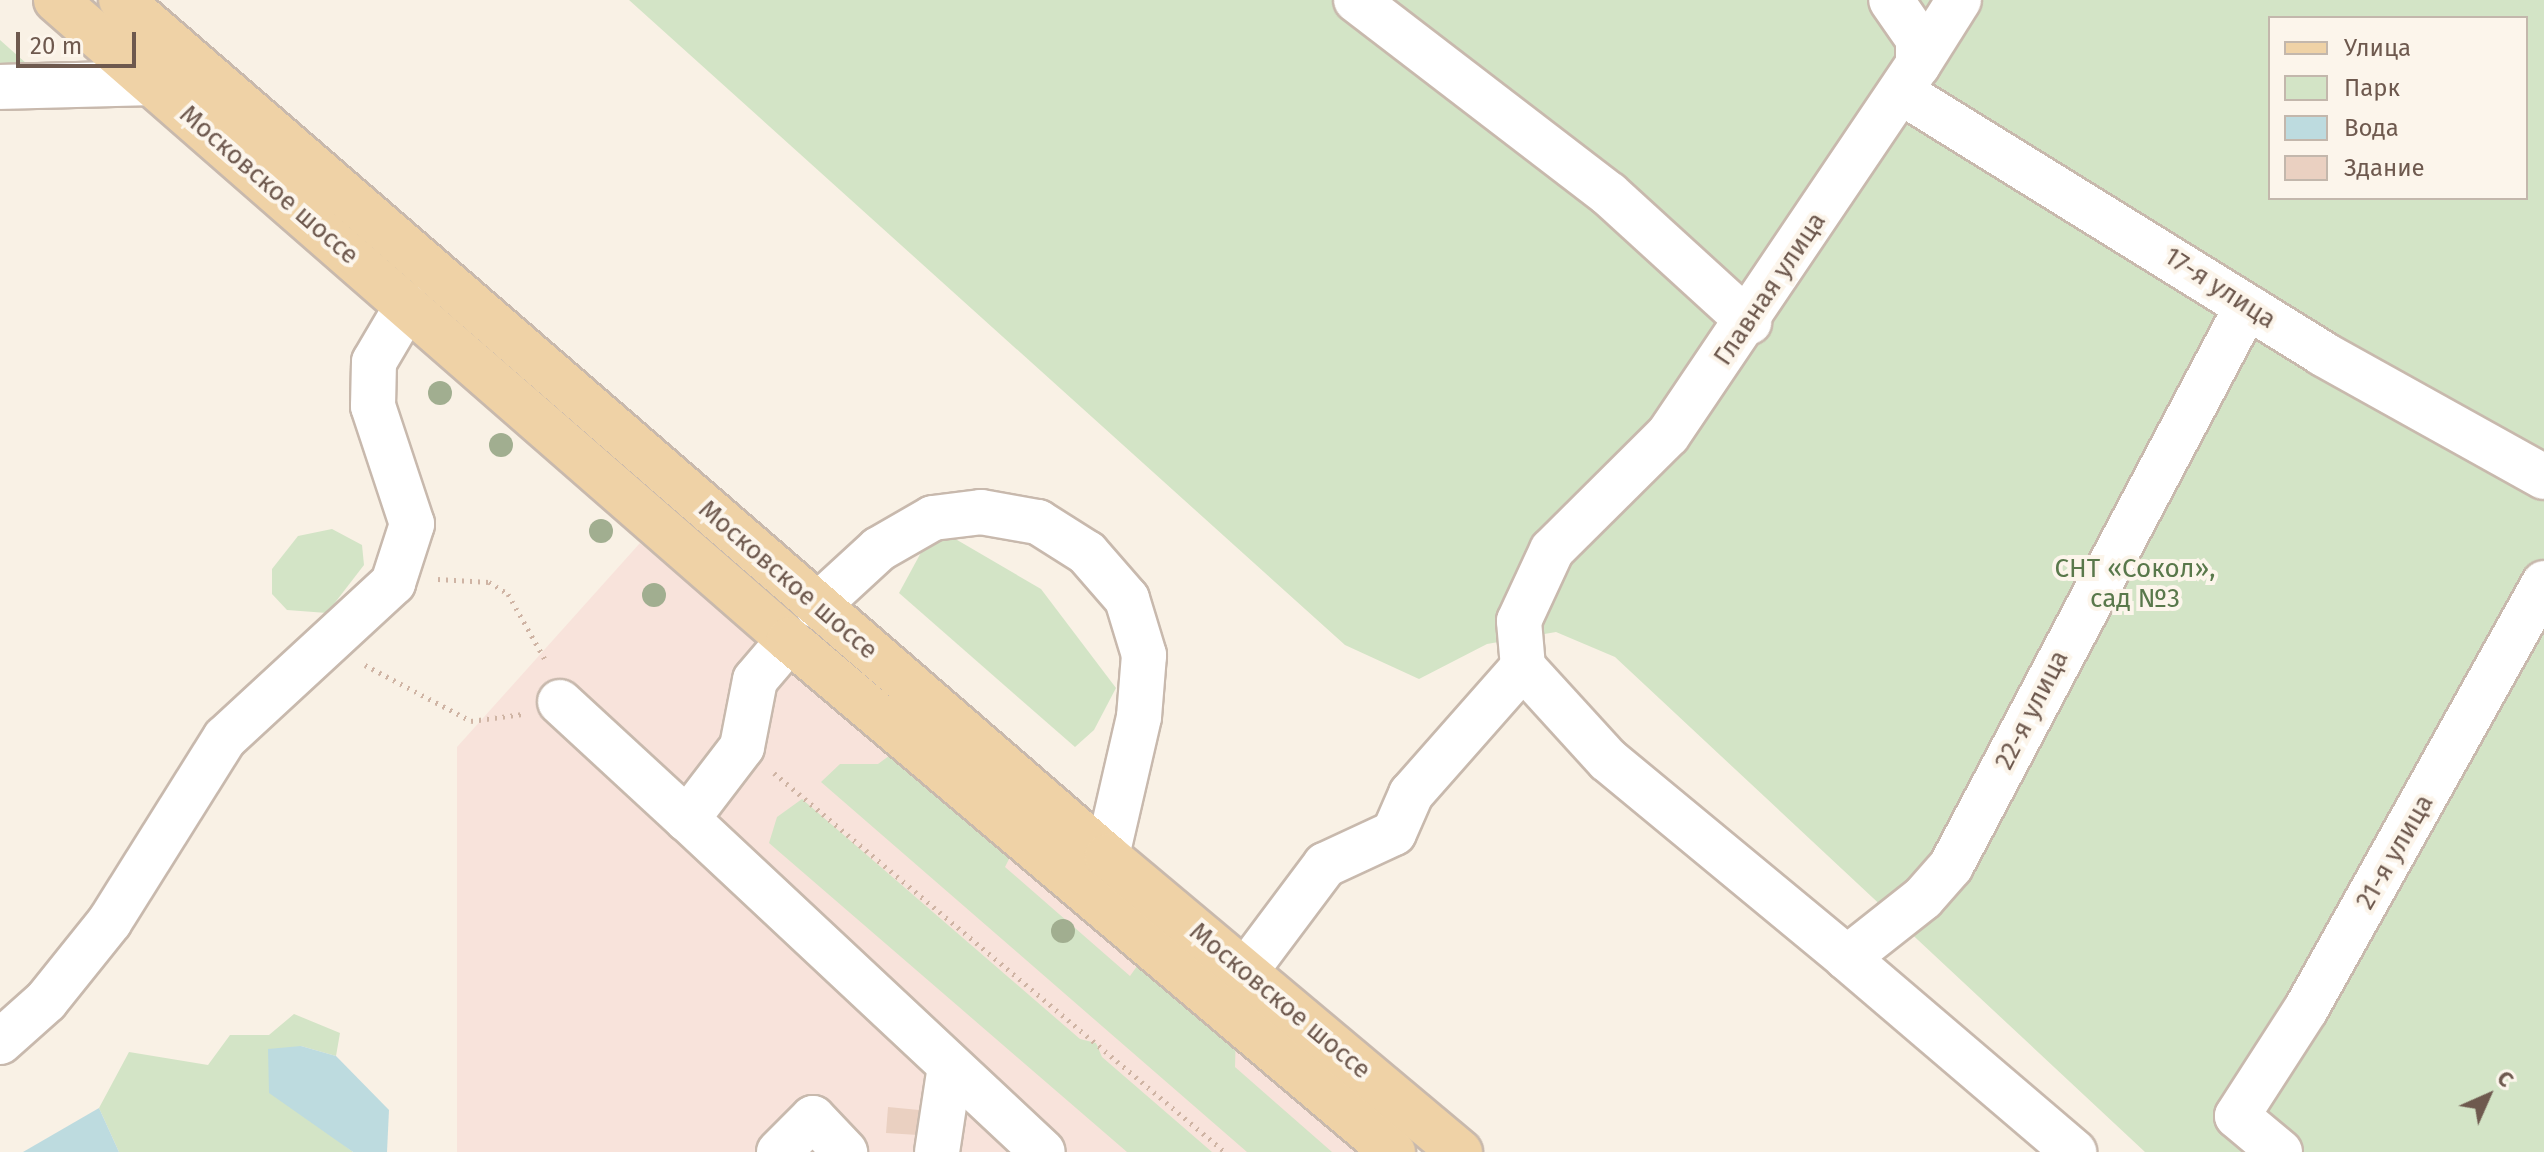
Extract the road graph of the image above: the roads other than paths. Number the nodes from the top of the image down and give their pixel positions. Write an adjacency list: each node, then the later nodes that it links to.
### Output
1 (56, 0): 7 (main road, Московское шоссе)
2 (121, 0): 14 (main road, Московское шоссе)
3 (1356, 0): 11 (street)
4 (1891, 0): 6 (street)
5 (1959, 0): 6 (street, Главная улица)
6 (1909, 79): 10 (street, 17-я улица); 11 (street, Главная улица)
7 (152, 83): 8 (street); 9 (main road, Московское шоссе)
8 (0, 87)
9 (407, 306): 15 (main road, Московское шоссе); 22 (street)
10 (2247, 306): 12 (street, 17-я улица); 20 (street, 22-я улица)
11 (1749, 322): 16 (street, Главная улица)
12 (2544, 477)
13 (2544, 583): 31 (street, 21-я улица)
14 (817, 606): 15 (main road); 19 (main road, Московское шоссе); 19 (street)
15 (789, 640): 18 (street); 28 (main road, Московское шоссе)
16 (1523, 667): 20 (street); 21 (street)
17 (546, 699): 18 (street)
18 (687, 819): 23 (street)
19 (1107, 856): 21 (main road, Московское шоссе)
20 (1847, 958): 30 (street)
21 (1245, 972): 29 (main road, Московское шоссе)
22 (0, 1042)
23 (950, 1066): 26 (street); 27 (street)
24 (779, 1152): 25 (street)
25 (845, 1152)
26 (937, 1152)
27 (1043, 1152)
28 (1393, 1152)
29 (1460, 1152)
30 (2074, 1152)
31 (2280, 1152)

